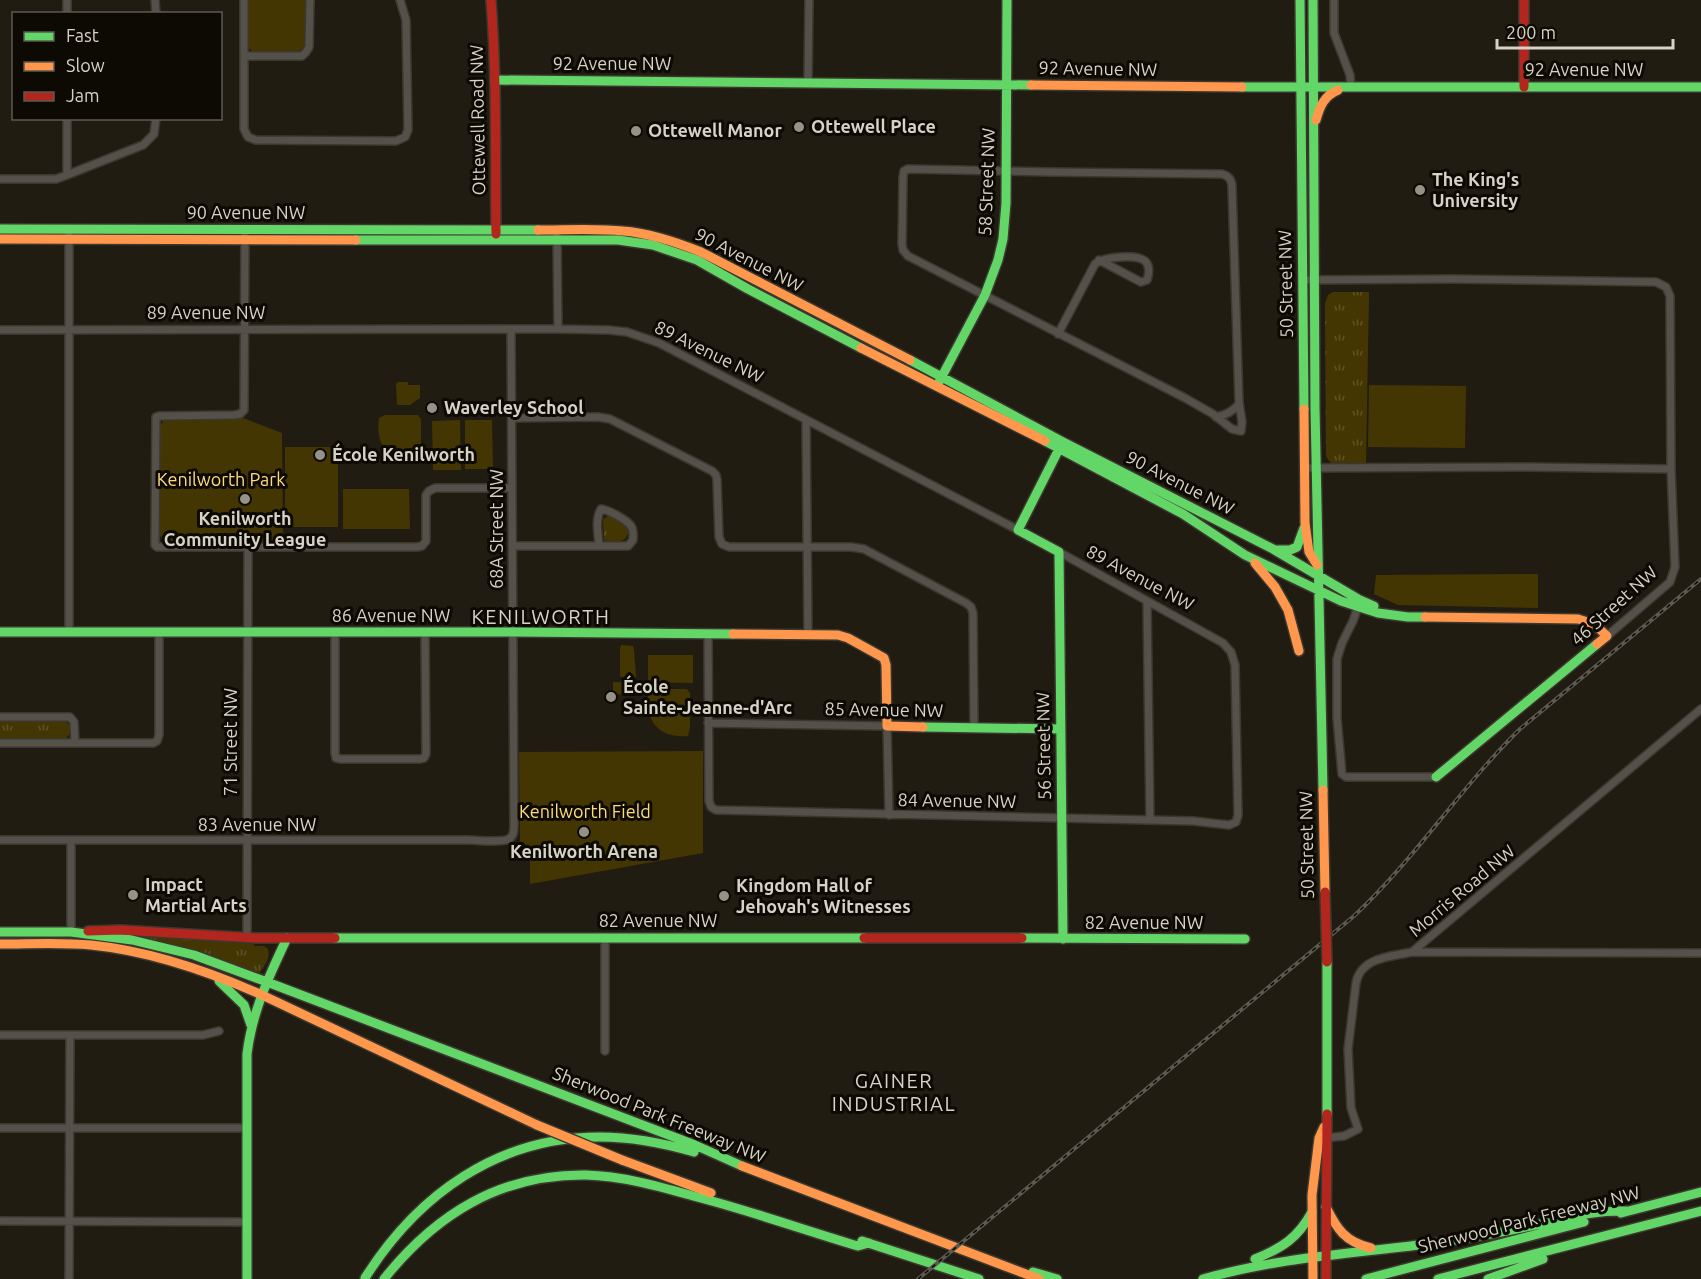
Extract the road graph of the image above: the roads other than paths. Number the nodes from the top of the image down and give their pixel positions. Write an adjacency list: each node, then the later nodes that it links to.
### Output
1 (244, 0): 11 (street)
2 (310, 0): 11 (street)
3 (400, 0): 11 (street)
4 (491, 0): 12 (main road, Ottewell Road NW)
5 (809, 0): 13 (street)
6 (1007, 0): 14 (main road, 58 Street NW)
7 (1300, 0): 17 (main road, 50 Street NW)
8 (1313, 0): 18 (main road, 50 Street NW)
9 (1334, 0): 19 (street)
10 (1524, 0): 15 (main road)
11 (244, 56)
12 (495, 80): 13 (main road, 92 Avenue NW); 29 (main road, Ottewell Road NW)
13 (808, 82): 14 (main road, 92 Avenue NW)
14 (1006, 84): 17 (main road, 92 Avenue NW); 23 (main road, 58 Street NW)
15 (1524, 87): 16 (main road, 92 Avenue NW); 19 (main road, 92 Avenue NW)
16 (1701, 87)
17 (1300, 88): 18 (main road, 92 Avenue NW); 33 (main road, 50 Street NW)
18 (1313, 88): 19 (main road, 92 Avenue NW); 22 (main road, 50 Street NW)
19 (1348, 88): 22 (main road)
20 (67, 120): 24 (street)
21 (156, 120): 24 (street)
22 (1313, 131): 34 (main road, 50 Street NW)
23 (1006, 171): 35 (main road, 58 Street NW); 35 (street); 44 (street)
24 (67, 175): 25 (street)
25 (0, 179)
26 (0, 230): 27 (main road, 90 Avenue NW)
27 (69, 234): 28 (main road, 90 Avenue NW); 31 (main road, 90 Avenue NW); 36 (street)
28 (245, 234): 29 (main road, 90 Avenue NW); 37 (street)
29 (496, 235): 30 (main road, 90 Avenue NW)
30 (557, 235): 38 (street); 42 (main road, 90 Avenue NW); 43 (main road, 90 Avenue NW)
31 (0, 239)
32 (1099, 260): 32 (street); 41 (street)
33 (1303, 280): 34 (street); 49 (main road, 50 Street NW)
34 (1315, 280): 50 (main road, 50 Street NW); 51 (street, 46 Street NW)
35 (985, 295): 41 (street); 42 (main road, 58 Street NW)
36 (69, 329): 37 (street, 89 Avenue NW); 39 (street, 89 Avenue NW); 67 (street)
37 (246, 329): 40 (street, 89 Avenue NW); 57 (street)
38 (558, 329): 40 (street, 89 Avenue NW); 47 (street, 89 Avenue NW)
39 (0, 330)
40 (512, 330): 46 (street, 68A Street NW)
41 (1058, 334): 45 (street)
42 (942, 377): 43 (main road, 58 Street NW); 48 (main road, 90 Avenue NW)
43 (937, 387): 48 (main road, 90 Avenue NW)
44 (1239, 404): 45 (street); 45 (street)
45 (1216, 417)
46 (512, 418): 52 (street, 68A Street NW); 58 (street)
47 (806, 420): 54 (street, 89 Avenue NW); 58 (street)
48 (1061, 445): 54 (main road); 59 (main road, 90 Avenue NW); 61 (main road, 90 Avenue NW)
49 (1304, 468): 50 (street); 53 (main road, 50 Street NW)
50 (1317, 468): 51 (street); 62 (main road, 50 Street NW)
51 (1671, 469): 75 (street, 46 Street NW)
52 (512, 488): 56 (street, 68A Street NW); 57 (street)
53 (1305, 524): 59 (main road); 62 (main road, 50 Street NW)
54 (1018, 530): 60 (main road, 89 Avenue NW)
55 (599, 545): 55 (street); 56 (street)
56 (513, 546): 71 (street, 68A Street NW)
57 (248, 547): 72 (street, 71 Street NW)
58 (807, 547): 74 (street); 81 (street)
59 (1273, 549): 62 (main road, 90 Avenue NW)
60 (1059, 552): 64 (street, 89 Avenue NW); 82 (main road, 56 Street NW)
61 (1249, 557): 63 (main road, 90 Avenue NW); 76 (main road)
62 (1318, 570): 63 (main road, 50 Street NW); 65 (main road, 90 Avenue NW)
63 (1318, 591): 65 (main road, 90 Avenue NW); 115 (main road, 50 Street NW, bridge)
64 (1147, 601): 88 (street); 89 (street, 89 Avenue NW)
65 (1359, 603): 75 (main road, 90 Avenue NW); 85 (street)
66 (0, 632): 67 (main road, 86 Avenue NW)
67 (69, 632): 68 (main road, 86 Avenue NW)
68 (159, 632): 72 (main road, 86 Avenue NW); 84 (street)
69 (335, 632): 70 (main road, 86 Avenue NW); 70 (street); 72 (main road, 86 Avenue NW)
70 (425, 632): 71 (main road, 86 Avenue NW)
71 (513, 632): 73 (main road, 86 Avenue NW); 90 (street, 68A Street NW)
72 (248, 633): 93 (street, 71 Street NW)
73 (708, 634): 74 (main road, 86 Avenue NW); 79 (street)
74 (808, 634): 80 (main road, 86 Avenue NW)
75 (1607, 636): 85 (main road, 46 Street NW)
76 (1299, 651)
77 (1701, 709): 102 (street, Morris Road NW)
78 (0, 717): 84 (street)
79 (708, 723): 80 (street, 85 Avenue NW); 86 (street, 84 Avenue NW)
80 (888, 726): 81 (main road, 85 Avenue NW); 86 (street)
81 (974, 727): 82 (main road, 85 Avenue NW)
82 (1060, 729): 87 (main road, 56 Street NW)
83 (0, 743): 84 (street)
84 (75, 743)
85 (1436, 777)
86 (889, 815): 87 (street, 84 Avenue NW)
87 (1062, 818): 88 (street, 84 Avenue NW); 99 (main road, 56 Street NW)
88 (1150, 820): 89 (street, 84 Avenue NW)
89 (1236, 822)
90 (512, 836): 93 (street, 83 Avenue NW)
91 (0, 840): 92 (street, 83 Avenue NW)
92 (70, 840): 93 (street, 83 Avenue NW); 95 (street)
93 (247, 840): 96 (street, 71 Street NW)
94 (0, 932): 95 (main road, 82 Avenue NW)
95 (71, 932): 96 (main road, 82 Avenue NW); 105 (main road, 82 Avenue NW)
96 (247, 937): 98 (main road, 82 Avenue NW)
97 (605, 937): 98 (main road, 82 Avenue NW); 99 (main road, 82 Avenue NW); 111 (street)
98 (287, 938): 105 (main road)
99 (1063, 939): 100 (main road, 82 Avenue NW)
100 (1245, 939)
101 (0, 944): 104 (main road)
102 (1412, 952): 103 (street); 115 (street, Morris Road NW)
103 (1701, 953)
104 (209, 972): 106 (main road); 107 (main road)
105 (267, 982): 106 (main road); 116 (main road, Sherwood Park Freeway NW)
106 (262, 995): 107 (main road); 125 (main road, bridge)
107 (251, 1025): 114 (main road)
108 (219, 1031): 110 (street)
109 (0, 1035): 110 (street)
110 (70, 1035): 113 (street)
111 (605, 1051)
112 (0, 1128): 113 (street)
113 (69, 1128): 114 (street); 123 (street)
114 (248, 1128): 124 (main road)
115 (1322, 1138): 118 (main road, 50 Street NW); 121 (main road, 50 Street NW)
116 (750, 1170): 130 (main road, Sherwood Park Freeway NW); 135 (main road)
117 (1701, 1192): 120 (main road, Sherwood Park Freeway NW)
118 (1326, 1207): 127 (main road); 128 (main road, 50 Street NW)
119 (1701, 1210): 126 (main road, Sherwood Park Freeway NW)
120 (1626, 1211): 127 (main road); 144 (main road, Sherwood Park Freeway NW)
121 (1312, 1212): 129 (main road, 50 Street NW); 131 (main road)
122 (0, 1221): 123 (street)
123 (69, 1221): 124 (street); 136 (street)
124 (247, 1222): 137 (main road)
125 (868, 1243): 132 (main road); 138 (main road)
126 (1578, 1243): 145 (main road, Sherwood Park Freeway NW); 146 (main road)
127 (1381, 1249): 128 (main road)
128 (1326, 1256): 129 (main road); 133 (main road, 50 Street NW)
129 (1312, 1257): 131 (main road); 134 (main road, 50 Street NW)
130 (993, 1262): 141 (main road, Sherwood Park Freeway NW); 142 (main road)
131 (1234, 1270): 143 (main road)
132 (960, 1273): 139 (main road); 140 (main road)
133 (1325, 1276)
134 (1313, 1277)
135 (365, 1278)
136 (69, 1279)
137 (247, 1279)
138 (384, 1279)
139 (975, 1279)
140 (979, 1279)
141 (1039, 1279)
142 (1058, 1279)
143 (1203, 1279)
144 (1366, 1279)
145 (1438, 1279)
146 (1488, 1279)

